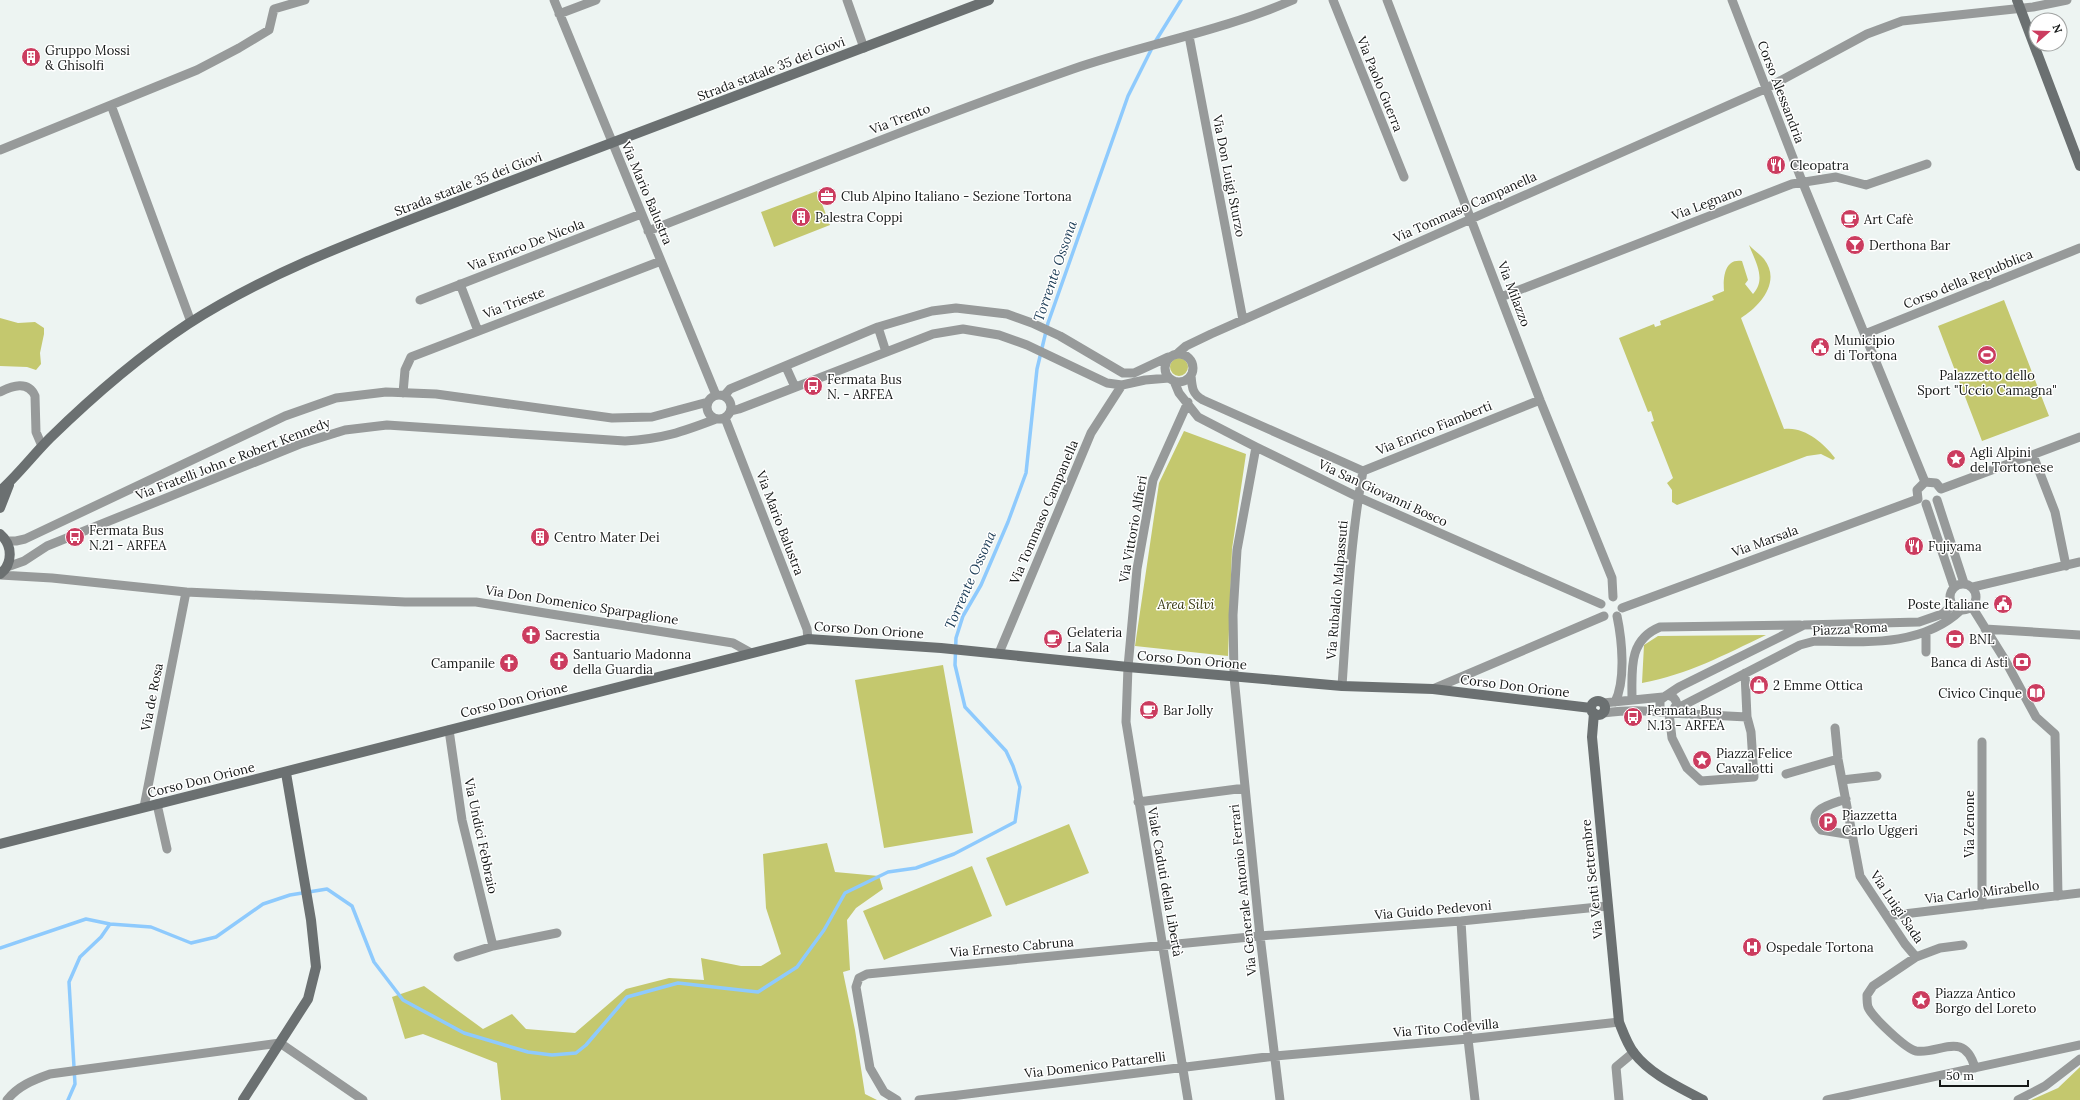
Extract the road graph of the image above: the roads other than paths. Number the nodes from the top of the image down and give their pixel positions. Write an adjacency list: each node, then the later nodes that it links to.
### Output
1 (305, 0): 16 (street)
2 (554, 0): 12 (street, Via Mario Balustra)
3 (596, 0): 12 (street)
4 (847, 0): 14 (street)
5 (989, 0): 14 (street, Strada statale 35 dei Giovi)
6 (1293, 0): 13 (street, Via Trento)
7 (1333, 0): 21 (street, Via Paolo Guerra)
8 (1387, 0): 24 (street, Via Milazzo)
9 (1732, 0): 15 (street, Corso Alessandria)
10 (2067, 0): 11 (street, Via Tommaso Campanella)
11 (2019, 4): 15 (street, Via Tommaso Campanella); 20 (street)
12 (559, 14): 17 (street, Via Mario Balustra)
13 (1189, 36): 25 (street, Via Trento); 31 (street, Via Don Luigi Sturzo)
14 (864, 48): 17 (street, Strada statale 35 dei Giovi)
15 (1765, 88): 22 (street, Corso Alessandria); 24 (street, Via Tommaso Campanella)
16 (111, 104): 18 (street); 32 (street)
17 (612, 142): 23 (street, Via Mario Balustra); 32 (street, Strada statale 35 dei Giovi)
18 (0, 150)
19 (1927, 164): 22 (street, Via Legnano)
20 (2080, 166)
21 (1404, 177)
22 (1802, 181): 29 (street, Via Legnano); 35 (street, Corso Alessandria)
23 (641, 214): 25 (street, Via Mario Balustra); 28 (street, Via Enrico De Nicola)
24 (1471, 219): 29 (street, Via Milazzo); 31 (street, Via Tommaso Campanella)
25 (648, 231): 27 (street, Via Mario Balustra)
26 (2080, 248): 35 (street, Corso della Repubblica)
27 (661, 261): 34 (street, Via Trieste); 46 (street, Via Mario Balustra)
28 (460, 284): 30 (street, Via Enrico De Nicola); 34 (street)
29 (1501, 297): 47 (street, Via Milazzo)
30 (420, 300)
31 (1243, 320): 37 (street, Via Tommaso Campanella)
32 (191, 322): 52 (street, Strada statale 35 dei Giovi)
33 (878, 327): 36 (street); 38 (street, Via Fratelli John e Robert Kennedy); 39 (street, Via Fratelli John e Robert Kennedy)
34 (478, 331): 45 (street, Via Trieste)
35 (1865, 334): 56 (street, Corso Alessandria)
36 (886, 352): 42 (street); 43 (street)
37 (1178, 353): 38 (street, Via Fratelli John e Robert Kennedy); 40 (street)
38 (1168, 357): 41 (street)
39 (786, 367): 43 (street); 46 (street, Via Fratelli John e Robert Kennedy)
40 (1191, 375): 41 (street); 55 (street, Via San Giovanni Bosco)
41 (1171, 380): 42 (street); 48 (street, Via San Giovanni Bosco)
42 (1122, 385): 87 (street, Via Tommaso Campanella)
43 (795, 387): 49 (street)
44 (0, 392): 52 (street)
45 (403, 393): 46 (street, Via Fratelli John e Robert Kennedy); 64 (street, Via Fratelli John e Robert Kennedy)
46 (716, 398): 49 (street, Via Mario Balustra); 50 (street)
47 (1540, 400): 55 (street, Via Enrico Fiamberti); 73 (street, Via Milazzo)
48 (1188, 402): 53 (street, Via San Giovanni Bosco); 88 (street, Via Vittorio Alfieri)
49 (728, 414): 50 (street, Via Fratelli John e Robert Kennedy); 84 (street, Via Mario Balustra)
50 (716, 419): 65 (street, Via Fratelli John e Robert Kennedy)
51 (2080, 436): 54 (street)
52 (42, 446): 57 (street, Strada statale 35 dei Giovi)
53 (1256, 447): 60 (street, Via San Giovanni Bosco); 90 (street, Via Generale Antonio Ferrari)
54 (2033, 455): 58 (street); 67 (street)
55 (1364, 470): 60 (street)
56 (1925, 482): 58 (street); 62 (street)
57 (10, 483): 59 (street, Strada statale 35 dei Giovi); 63 (street, Strada statale 35 dei Giovi)
58 (1941, 489): 61 (street)
59 (0, 491)
60 (1358, 497): 74 (street, Via San Giovanni Bosco); 91 (street, Via Rubaldo Malpassuti)
61 (1938, 500): 62 (street); 70 (street)
62 (1922, 501): 71 (street); 77 (street, Via Marsala)
63 (0, 508)
64 (3, 537): 68 (street)
65 (24, 561): 68 (street, Via Fratelli John e Robert Kennedy); 69 (street)
66 (2080, 562): 67 (street)
67 (2066, 566): 70 (street)
68 (2, 572): 69 (street, Via Don Domenico Sparpaglione)
69 (41, 577): 72 (street, Via Don Domenico Sparpaglione)
70 (1969, 585): 71 (street); 76 (street)
71 (1954, 587): 75 (street)
72 (186, 592): 86 (street, Via Don Domenico Sparpaglione); 111 (street, Via de Rosa)
73 (1613, 597): 74 (street); 77 (street)
74 (1601, 604): 78 (street)
75 (1957, 607): 76 (street); 80 (street, Piazza Roma); 82 (street, Piazza Roma)
76 (1972, 607): 81 (street)
77 (1622, 608): 79 (street)
78 (1604, 616): 79 (street); 92 (street)
79 (1617, 616): 95 (street)
80 (1804, 625): 93 (street, Piazza Roma); 94 (street, Piazza Roma)
81 (1985, 629): 83 (street); 116 (street)
82 (1926, 632): 85 (street); 89 (street, Piazza Roma)
83 (2080, 635)
84 (808, 639): 86 (street, Corso Don Orione); 87 (street, Corso Don Orione)
85 (1926, 652)
86 (751, 653): 100 (street, Corso Don Orione)
87 (999, 653): 88 (street, Corso Don Orione)
88 (1128, 667): 90 (street, Corso Don Orione); 109 (street, Viale Caduti della Libertà)
89 (1745, 673): 97 (street, Piazza Roma); 98 (street)
90 (1234, 676): 91 (street, Corso Don Orione); 107 (street, Via Generale Antonio Ferrari)
91 (1342, 686): 92 (street, Corso Don Orione)
92 (1433, 689): 96 (street, Corso Don Orione)
93 (1665, 696): 94 (street); 97 (street); 97 (street)
94 (1632, 699): 95 (street)
95 (1615, 702): 96 (street)
96 (1598, 709): 97 (street); 118 (street, Via Venti Settembre)
97 (1670, 711): 98 (street); 98 (street)
98 (1747, 717)
99 (1835, 728): 102 (street, Via Luigi Sada)
100 (449, 730): 103 (street, Corso Don Orione); 124 (street, Via Undici Febbraio)
101 (1982, 742): 117 (street, Via Zenone)
102 (1838, 759): 104 (street); 106 (street, Via Luigi Sada)
103 (286, 773): 110 (street, Corso Don Orione); 130 (street)
104 (1786, 774)
105 (1877, 776): 106 (street)
106 (1842, 780): 108 (street, Via Luigi Sada)
107 (1245, 788): 109 (street); 122 (street, Via Generale Antonio Ferrari)
108 (1846, 799): 112 (street, Via Luigi Sada); 112 (street)
109 (1138, 802): 125 (street, Viale Caduti della Libertà)
110 (158, 804): 111 (street, Corso Don Orione); 114 (street)
111 (144, 807): 113 (street, Corso Don Orione)
112 (1852, 835): 119 (street, Via Luigi Sada)
113 (0, 844)
114 (167, 850)
115 (2080, 894): 116 (street, Via Carlo Mirabello)
116 (2058, 896): 117 (street, Via Carlo Mirabello)
117 (1982, 905): 119 (street, Via Carlo Mirabello)
118 (1608, 906): 120 (street, Via Guido Pedevoni); 128 (street, Via Venti Settembre)
119 (1887, 916): 127 (street, Via Luigi Sada)
120 (1461, 921): 122 (street, Via Guido Pedevoni); 129 (street)
121 (556, 933): 124 (street)
122 (1260, 936): 125 (street, Via Ernesto Cabruna); 133 (street, Via Generale Antonio Ferrari)
123 (1963, 945): 127 (street)
124 (493, 946): 126 (street)
125 (1164, 946): 135 (street, Viale Caduti della Libertà); 140 (street, Via Ernesto Cabruna)
126 (458, 957)
127 (1916, 957): 136 (street)
128 (1619, 1022): 129 (street, Via Tito Codevilla); 132 (street, Via Venti Settembre)
129 (1468, 1039): 133 (street, Via Tito Codevilla); 144 (street)
130 (280, 1043): 137 (street); 138 (street); 139 (street)
131 (2080, 1045): 136 (street)
132 (1634, 1052): 145 (street); 146 (street, Via Venti Settembre)
133 (1275, 1056): 135 (street, Via Domenico Pattarelli); 143 (street, Via Generale Antonio Ferrari)
134 (2080, 1058): 148 (street)
135 (1183, 1067): 141 (street, Via Domenico Pattarelli); 142 (street, Viale Caduti della Libertà)
136 (1975, 1068): 147 (street)
137 (7, 1100)
138 (243, 1100)
139 (363, 1100)
140 (897, 1100)
141 (919, 1100)
142 (1188, 1100)
143 (1280, 1100)
144 (1475, 1100)
145 (1619, 1100)
146 (1703, 1100)
147 (1827, 1100)
148 (2018, 1100)

